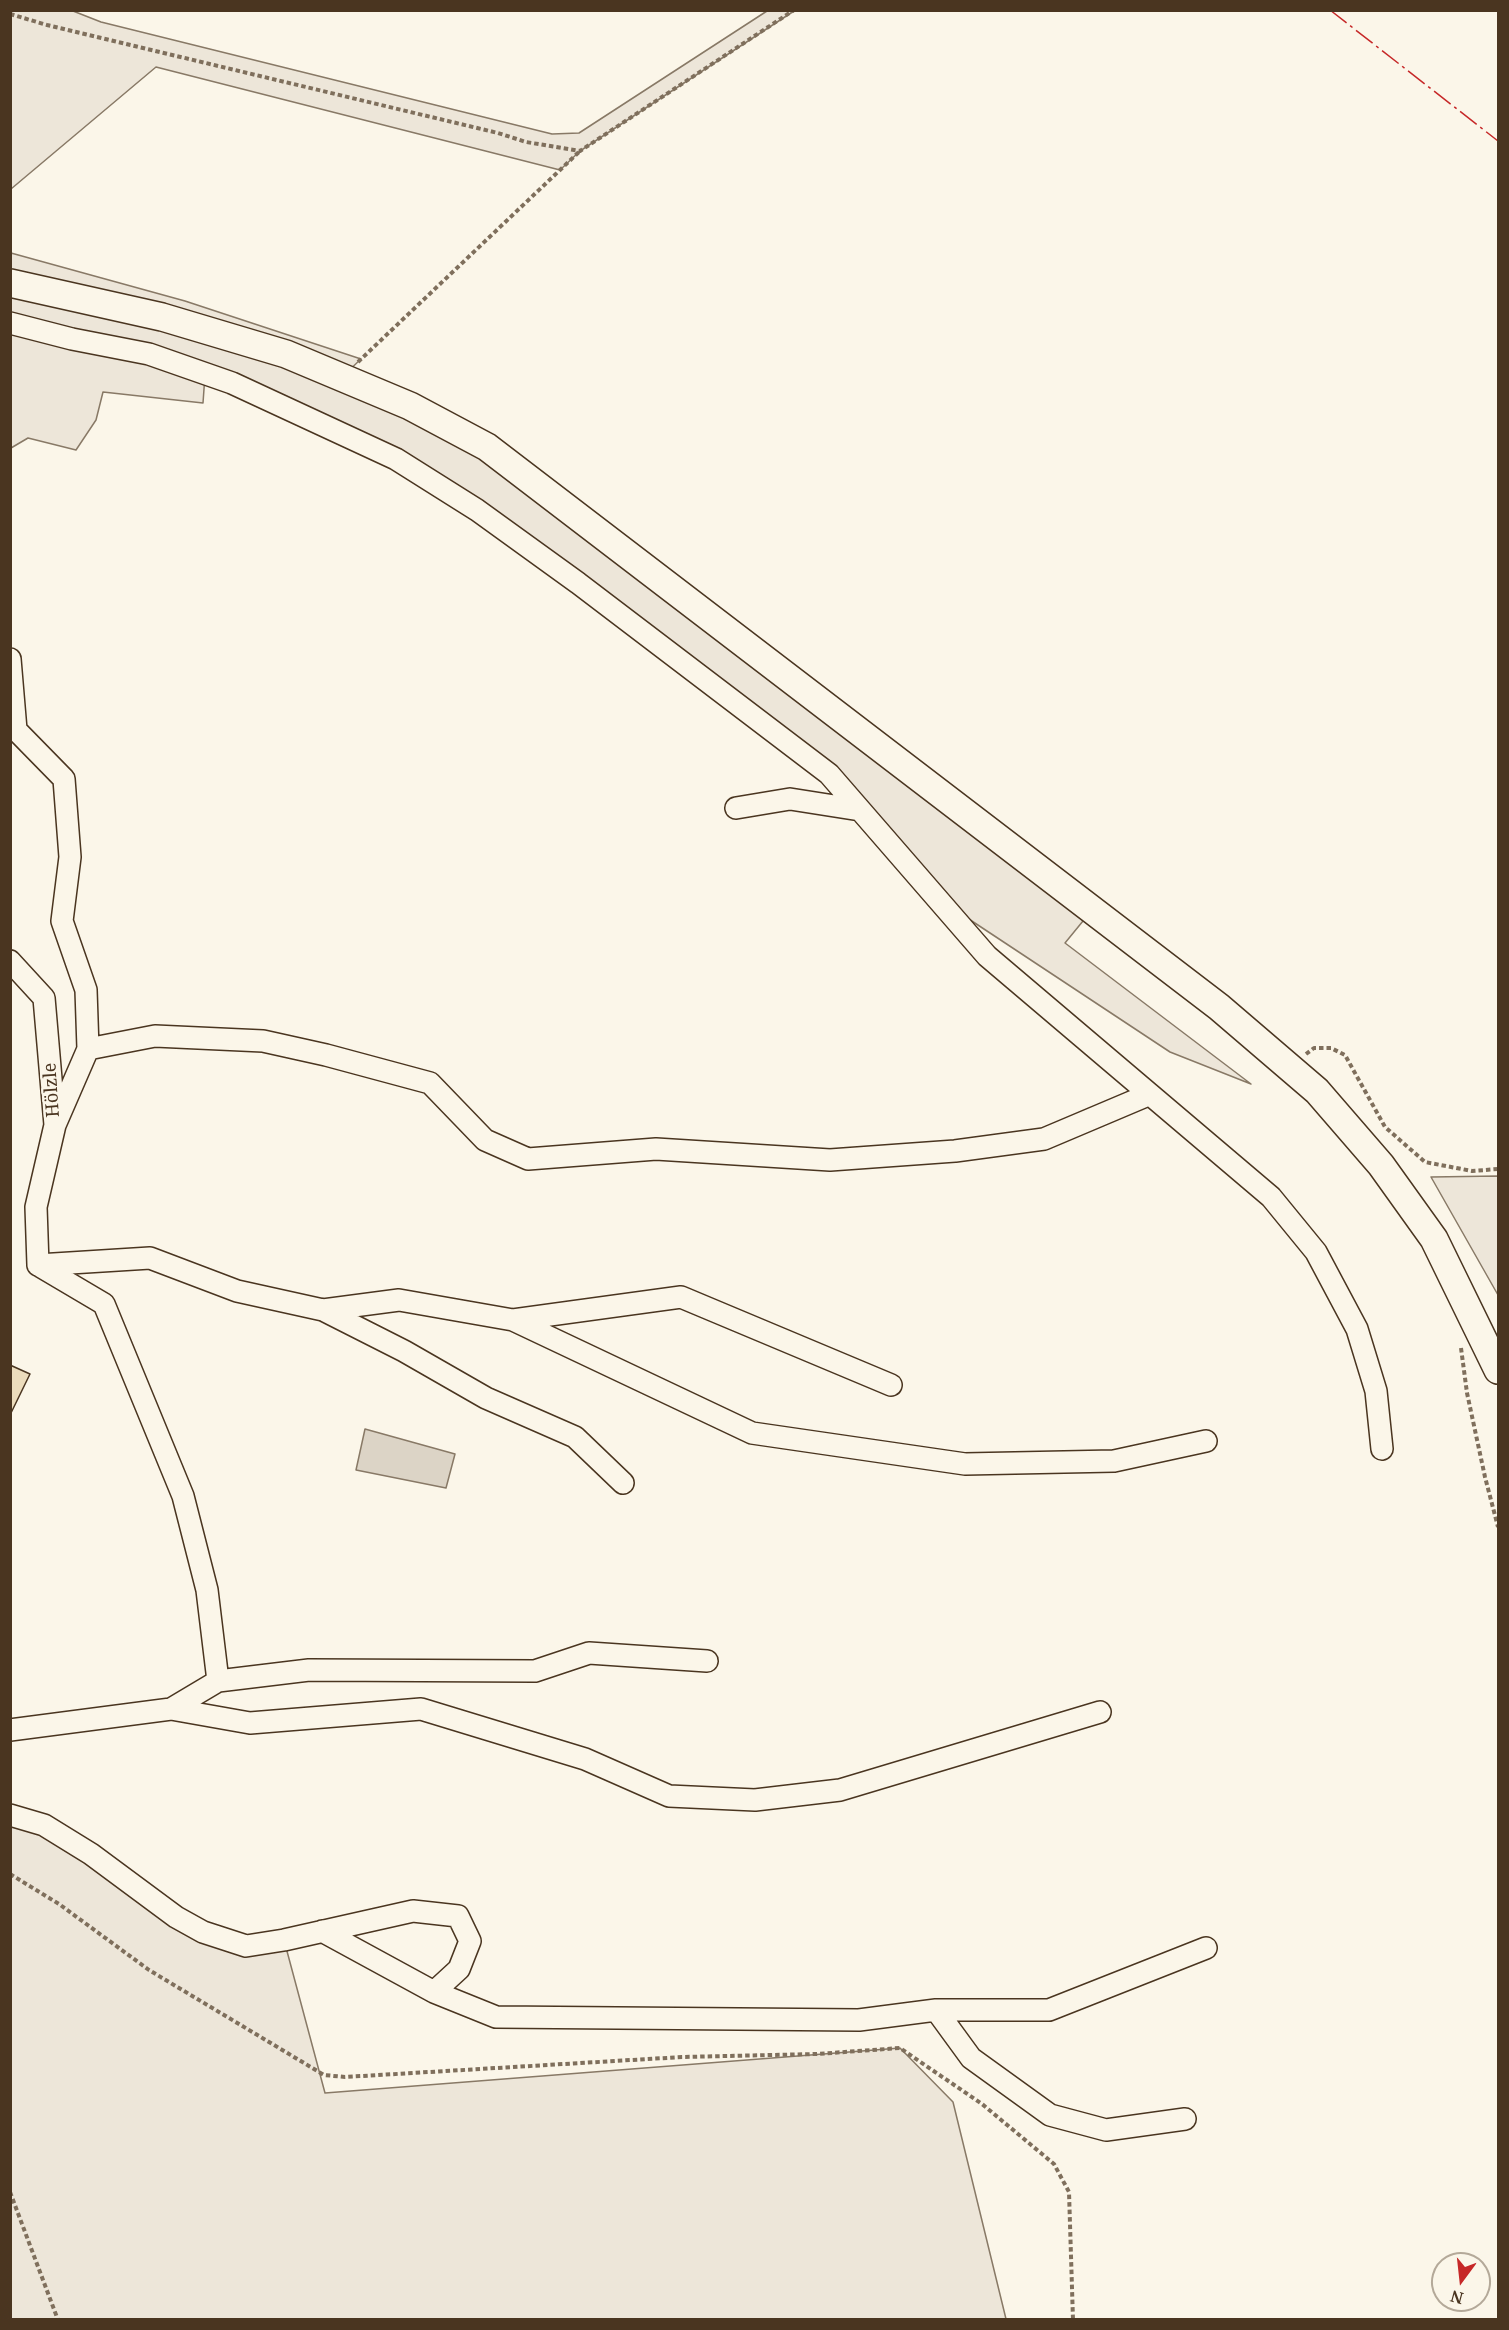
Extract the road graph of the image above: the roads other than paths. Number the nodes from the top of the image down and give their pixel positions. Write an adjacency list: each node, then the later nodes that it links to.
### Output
1 (10, 283): 13 (main road)
2 (10, 323): 5 (street)
3 (10, 659): 7 (street)
4 (736, 808): 5 (street)
5 (860, 810): 8 (street)
6 (10, 961): 9 (street, Hölzle)
7 (88, 1048): 8 (street); 9 (street)
8 (1148, 1095): 16 (street)
9 (55, 1125): 10 (street, Hölzle)
10 (38, 1265): 11 (street); 19 (street)
11 (323, 1310): 12 (street); 17 (street)
12 (513, 1320): 14 (street); 15 (street)
13 (1498, 1370)
14 (891, 1385)
15 (1206, 1441)
16 (1382, 1449)
17 (623, 1483)
18 (707, 1661): 19 (street)
19 (218, 1682): 20 (street)
20 (171, 1709): 21 (street); 22 (street)
21 (1100, 1712)
22 (10, 1730)
23 (10, 1815): 24 (street)
24 (322, 1931): 26 (street); 26 (street)
25 (1206, 1948): 27 (street)
26 (434, 1992): 27 (street)
27 (936, 2010): 28 (street)
28 (1185, 2119)

